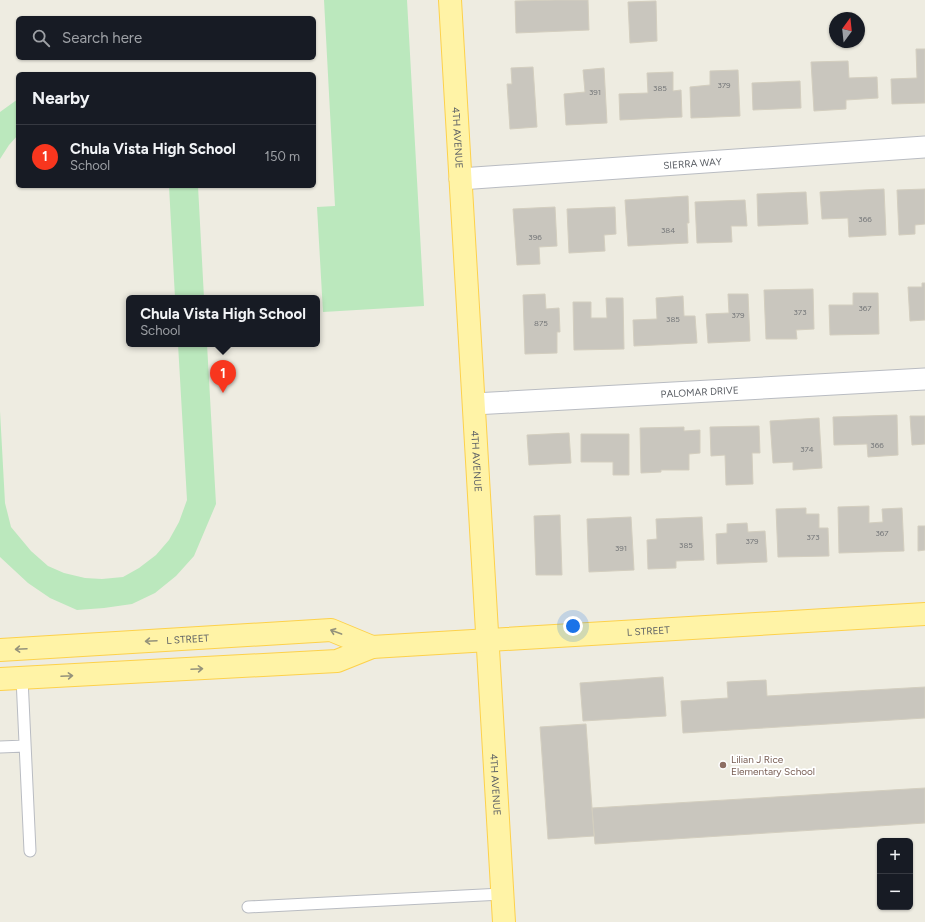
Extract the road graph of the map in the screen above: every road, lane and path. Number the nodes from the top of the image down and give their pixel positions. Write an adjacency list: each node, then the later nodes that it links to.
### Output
1 (450, 0): 3 (main road, 4TH AVENUE)
2 (925, 147): 3 (street, SIERRA WAY)
3 (460, 178): 5 (main road, 4TH AVENUE)
4 (925, 379): 5 (street, PALOMAR DRIVE)
5 (474, 404): 7 (main road, 4TH AVENUE)
6 (925, 614): 7 (main road, L STREET)
7 (487, 641): 8 (main road, L STREET); 15 (main road, 4TH AVENUE)
8 (372, 647): 9 (main road, L STREET, one-way to 9); 10 (main road, L STREET, one-way to 8)
9 (0, 650)
10 (22, 678): 11 (main road, L STREET); 12 (lane)
11 (0, 679)
12 (25, 746): 13 (lane); 14 (lane)
13 (0, 748)
14 (30, 852)
15 (502, 894): 16 (lane); 17 (main road, 4TH AVENUE)
16 (248, 907)
17 (504, 922)

